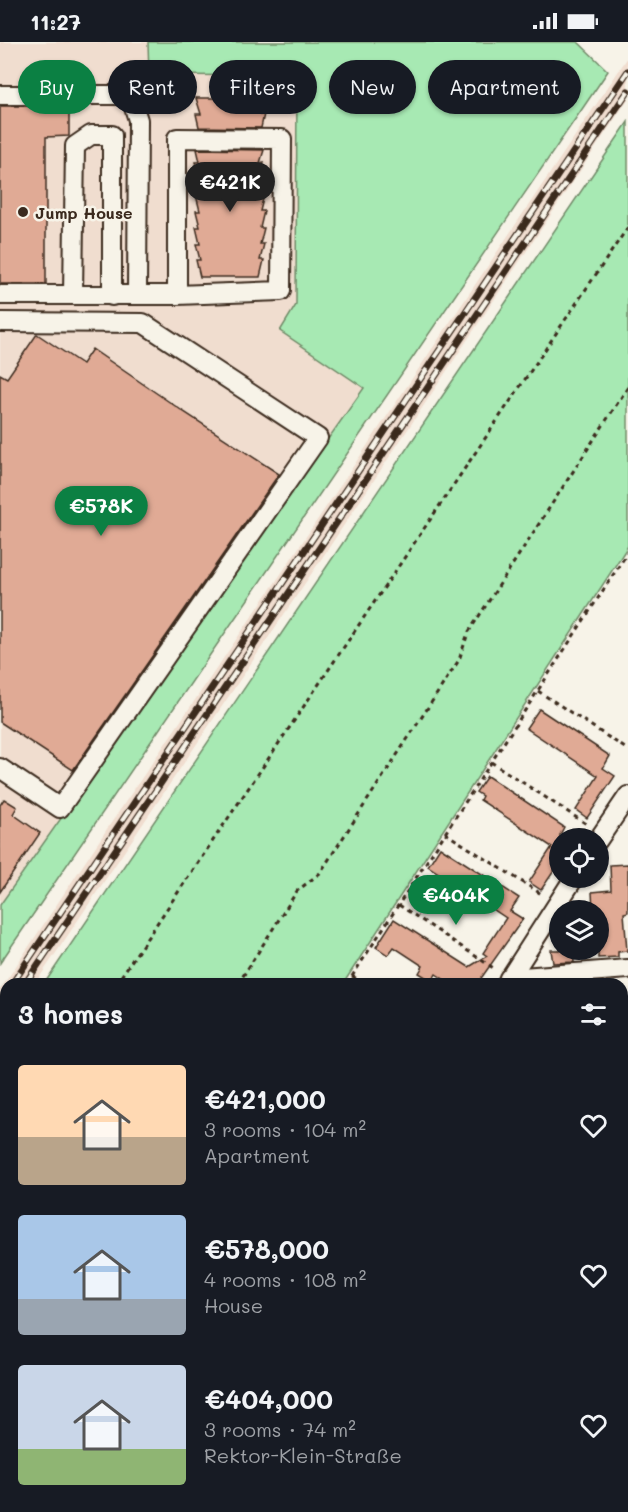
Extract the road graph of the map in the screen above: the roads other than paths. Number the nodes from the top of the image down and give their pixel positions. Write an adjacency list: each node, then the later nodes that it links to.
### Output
1 (0, 95): 4 (street)
2 (0, 295): 3 (street)
3 (73, 295): 6 (street); 6 (street)
4 (137, 295): 5 (street); 6 (street)
5 (177, 295): 5 (street)
6 (111, 296)
7 (0, 322): 8 (street)
8 (0, 768)
9 (628, 796): 10 (street)
10 (607, 828)
11 (567, 888): 13 (street)
12 (628, 969): 14 (street)
13 (510, 978)
14 (538, 978)

